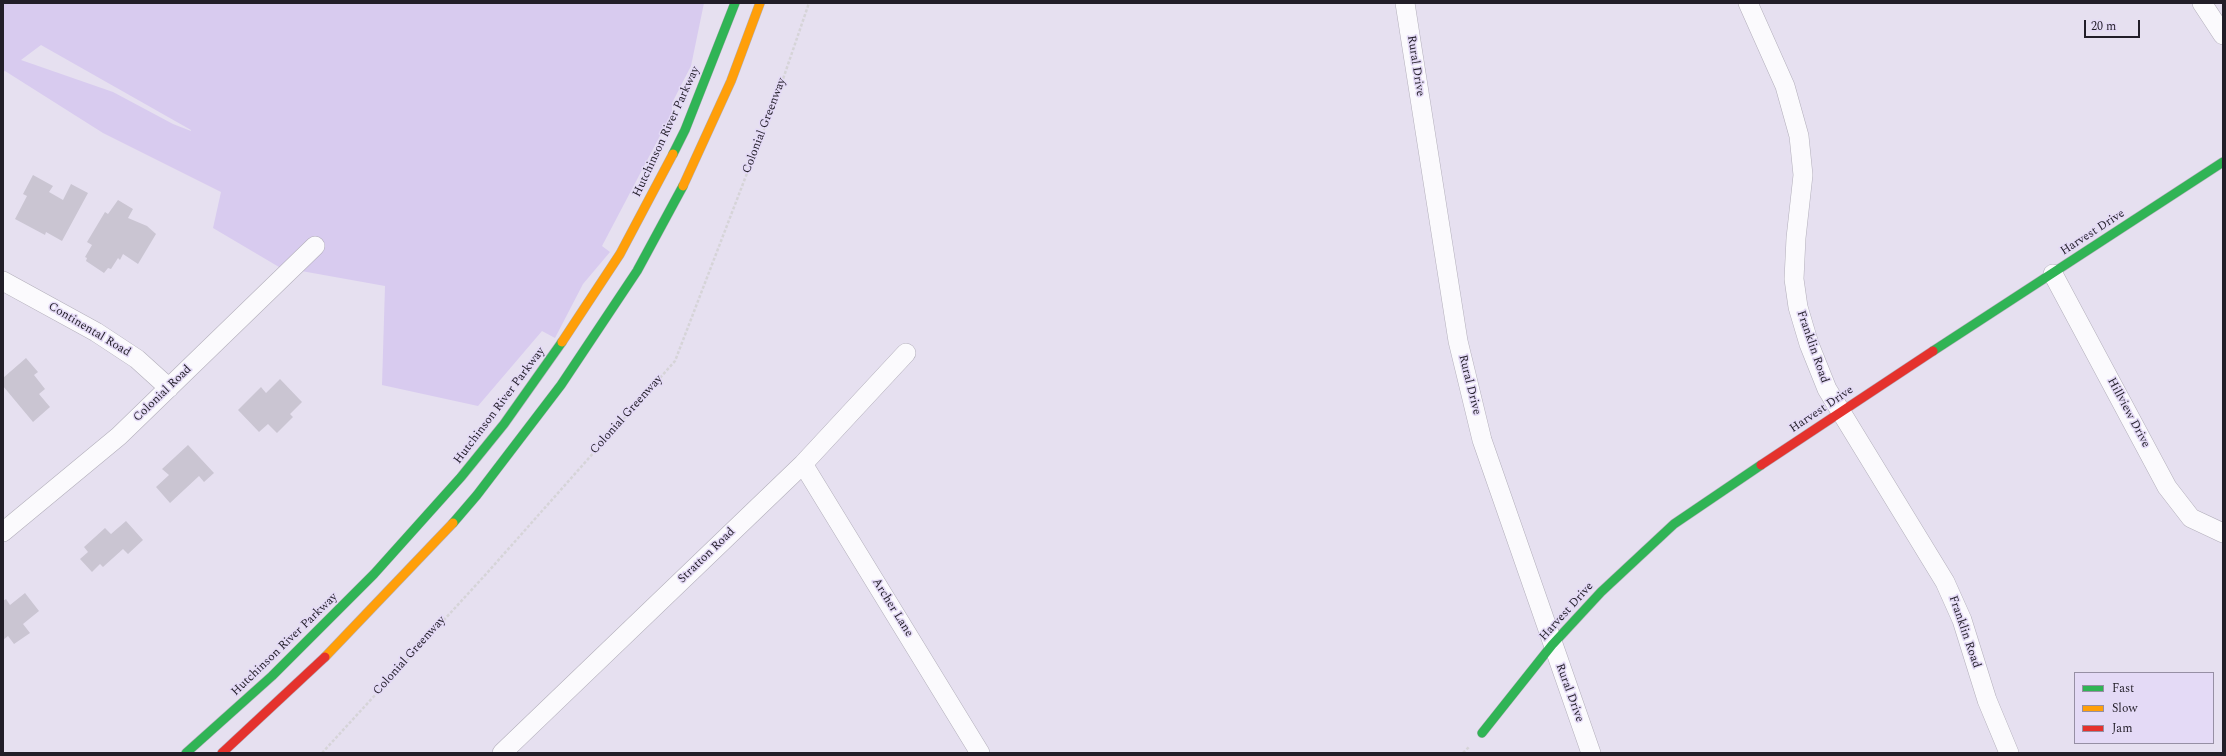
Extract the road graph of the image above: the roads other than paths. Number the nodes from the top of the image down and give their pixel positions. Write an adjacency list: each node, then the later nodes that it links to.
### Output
1 (735, 3): 20 (main road, Hutchinson River Parkway)
2 (760, 3): 18 (main road)
3 (1405, 3): 17 (street, Rural Drive)
4 (1748, 3): 13 (street, Franklin Road)
5 (2202, 3): 6 (street)
6 (2223, 35)
7 (2223, 162): 9 (main road, Harvest Drive)
8 (315, 246): 12 (street, Colonial Road)
9 (2053, 274): 13 (main road, Harvest Drive); 16 (street, Hillview Drive)
10 (3, 281): 12 (street, Continental Road)
11 (906, 353): 14 (street, Stratton Road)
12 (169, 388): 15 (street, Colonial Road)
13 (1841, 412): 17 (main road, Harvest Drive); 26 (street, Franklin Road)
14 (803, 464): 23 (street, Stratton Road); 24 (street, Archer Lane)
15 (3, 532)
16 (2223, 533)
17 (1552, 646): 19 (main road, Harvest Drive); 25 (street, Rural Drive)
18 (256, 723): 21 (main road); 22 (main road)
19 (1482, 733)
20 (186, 753)
21 (222, 753)
22 (230, 753)
23 (502, 753)
24 (980, 753)
25 (1591, 753)
26 (2010, 753)

